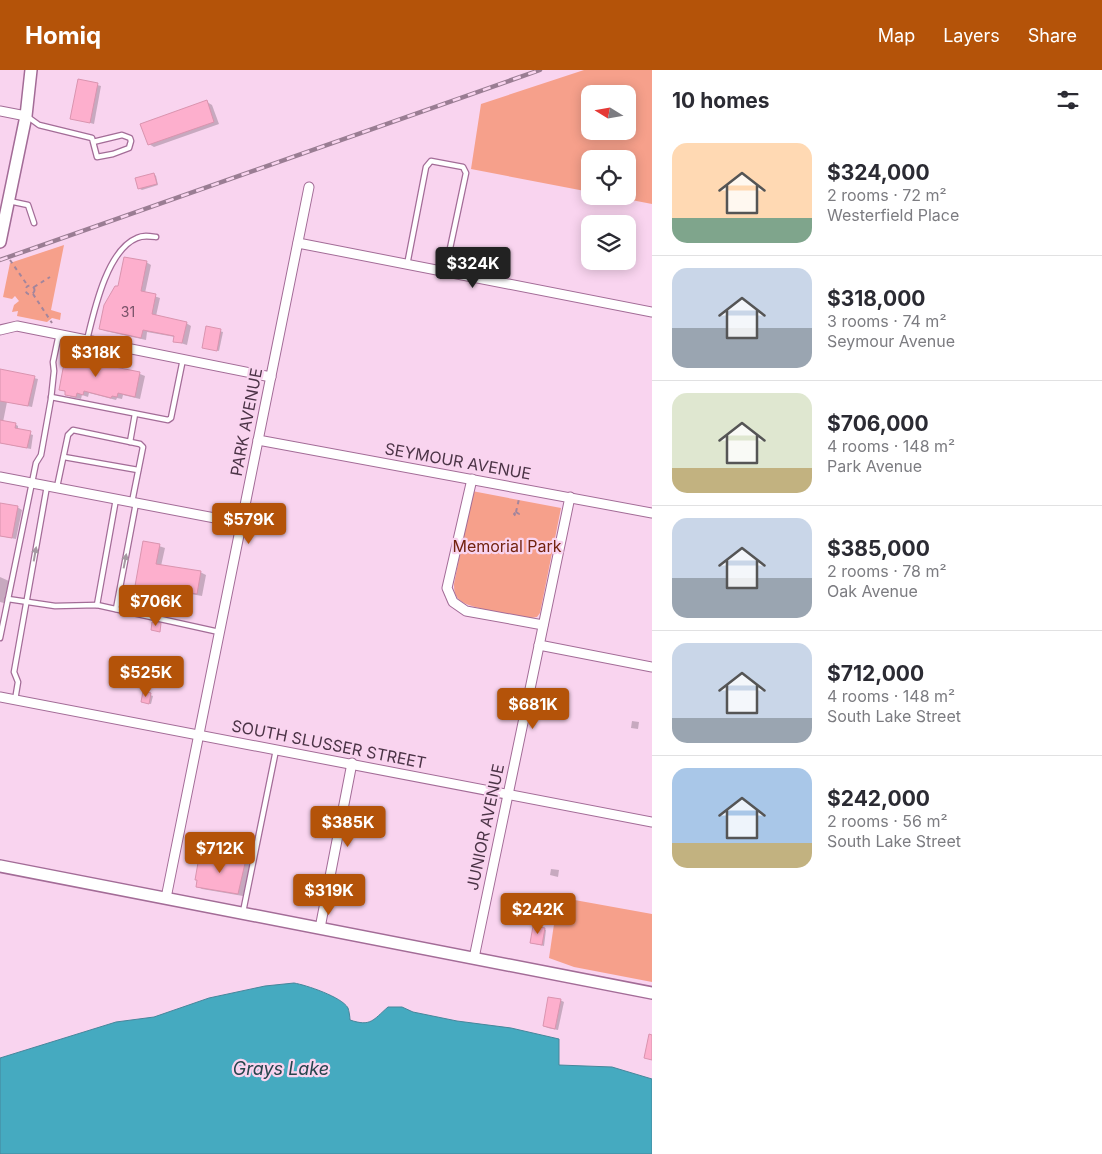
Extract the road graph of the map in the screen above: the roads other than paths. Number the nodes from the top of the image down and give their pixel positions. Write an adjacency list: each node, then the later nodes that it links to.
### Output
1 (31, 70): 3 (street)
2 (0, 111): 3 (street)
3 (26, 116): 4 (lane); 6 (street)
4 (93, 142): 4 (lane)
5 (309, 187): 10 (street, PARK AVENUE)
6 (6, 194): 7 (lane); 9 (street)
7 (34, 223)
8 (156, 237): 16 (lane)
9 (0, 242)
10 (298, 243): 11 (street); 18 (street, PARK AVENUE)
11 (407, 264): 12 (street); 12 (lane)
12 (445, 272): 13 (street)
13 (652, 312)
14 (0, 330): 15 (street)
15 (59, 334): 16 (street); 19 (lane)
16 (87, 340): 17 (street)
17 (183, 359): 18 (street); 20 (lane)
18 (271, 377): 21 (street, PARK AVENUE)
19 (51, 397): 20 (lane); 27 (lane)
20 (135, 414): 22 (lane)
21 (258, 440): 26 (street, SEYMOUR AVENUE); 34 (street, PARK AVENUE)
22 (130, 442): 23 (lane); 24 (lane)
23 (64, 456): 24 (lane); 29 (lane)
24 (138, 470): 32 (lane)
25 (0, 477): 27 (street)
26 (472, 479): 30 (street, SEYMOUR AVENUE); 39 (street)
27 (33, 483): 28 (street); 35 (lane)
28 (47, 486): 29 (street); 36 (lane, one-way to 28)
29 (57, 488): 31 (street)
30 (570, 497): 33 (street, SEYMOUR AVENUE); 39 (street, JUNIOR AVENUE)
31 (116, 499): 32 (street); 37 (lane)
32 (134, 503): 34 (street); 38 (lane, one-way to 32)
33 (652, 513)
34 (241, 524): 40 (street, PARK AVENUE)
35 (8, 599): 36 (lane); 41 (lane)
36 (26, 602): 37 (lane); 45 (lane)
37 (97, 605): 38 (lane)
38 (116, 609): 40 (lane)
39 (543, 625): 42 (street, JUNIOR AVENUE)
40 (219, 632): 46 (street, PARK AVENUE)
41 (0, 638)
42 (539, 645): 43 (street); 49 (street, JUNIOR AVENUE)
43 (652, 667)
44 (0, 697): 45 (street, SOUTH SLUSSER STREET)
45 (15, 700): 46 (street, SOUTH SLUSSER STREET)
46 (198, 735): 47 (street, SOUTH SLUSSER STREET); 52 (street, PARK AVENUE)
47 (277, 750): 48 (street, SOUTH SLUSSER STREET); 53 (lane)
48 (352, 763): 49 (street, SOUTH SLUSSER STREET); 54 (street)
49 (508, 794): 50 (street, SOUTH SLUSSER STREET); 55 (street, JUNIOR AVENUE)
50 (652, 822)
51 (0, 866): 52 (street)
52 (166, 898): 53 (street)
53 (243, 913): 54 (street)
54 (320, 928): 55 (street)
55 (474, 958): 56 (street)
56 (652, 993)

